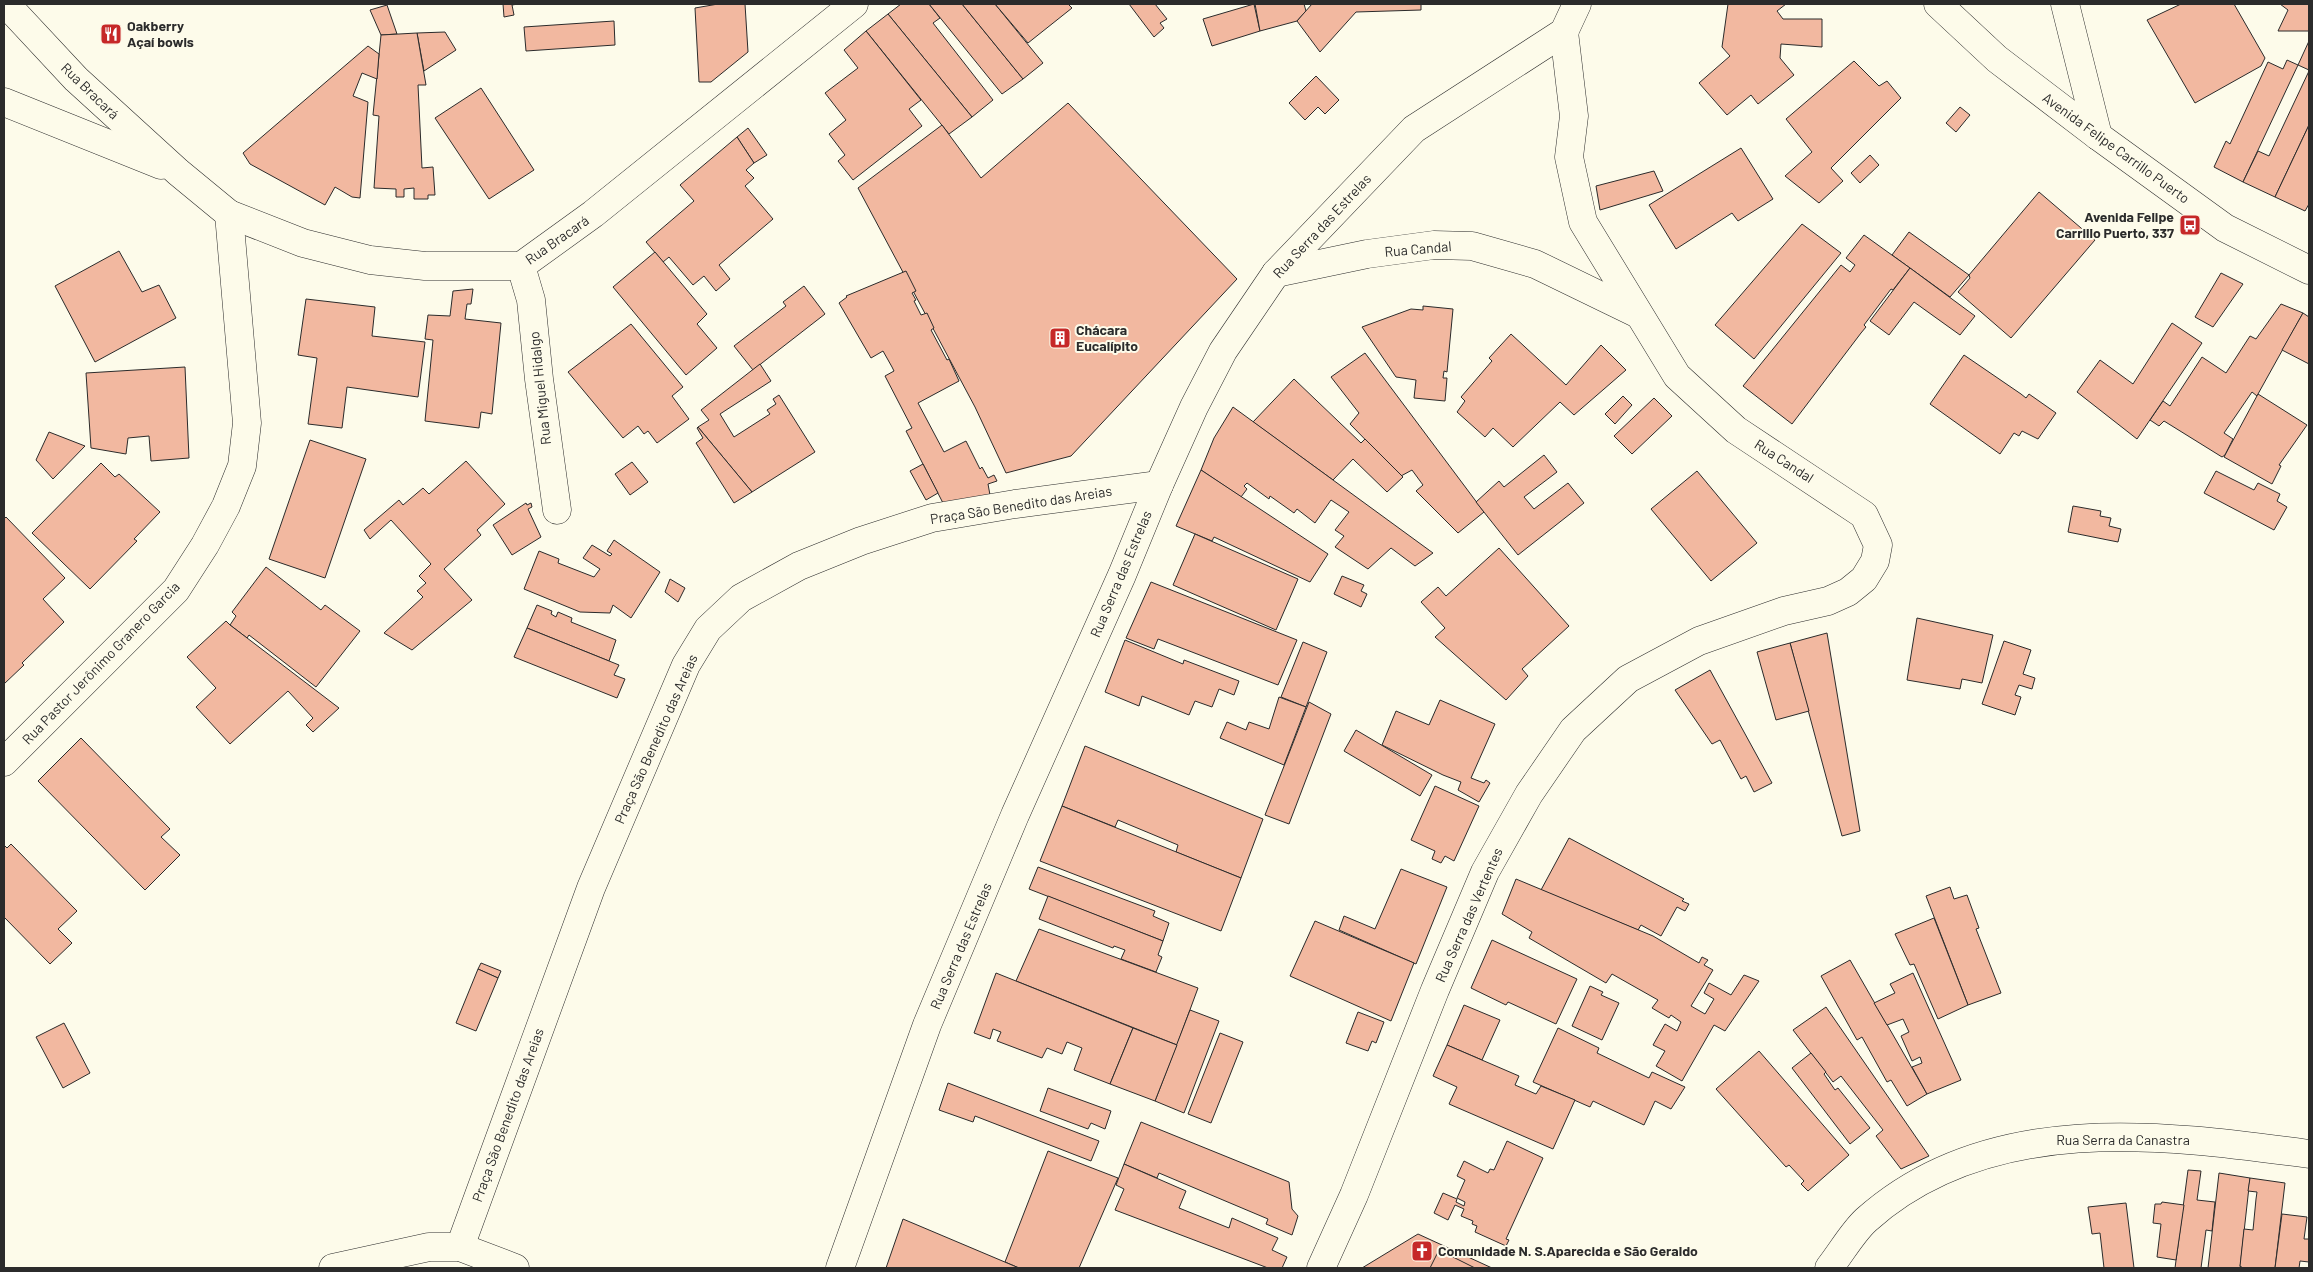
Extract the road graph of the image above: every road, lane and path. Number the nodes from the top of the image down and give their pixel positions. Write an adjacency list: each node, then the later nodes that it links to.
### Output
1 (6, 4): 9 (street, Rua Bracará)
2 (854, 4): 11 (street, Rua Bracará)
3 (1577, 4): 6 (street)
4 (1938, 4): 8 (street, Avenida Felipe Carrillo Puerto)
5 (2065, 4): 8 (street)
6 (1564, 32): 13 (street, Rua Serra das Estrelas); 14 (street, Rua Candal)
7 (4, 102): 9 (street, Rua Bracará)
8 (2098, 136): 12 (street, Avenida Felipe Carrillo Puerto)
9 (178, 172): 10 (street, Rua Bracará)
10 (229, 214): 11 (street, Rua Bracará); 18 (street, Rua Pastor Jerônimo Granero Garcia)
11 (520, 266): 16 (street, Rua Miguel Hidalgo)
12 (2309, 270)
13 (1276, 273): 14 (street, Rua Candal); 15 (street, Rua Serra das Estrelas)
14 (1638, 314): 17 (street, Rua Candal)
15 (1160, 484): 20 (street, Praça São Benedito das Areias); 23 (street, Rua Serra das Estrelas)
16 (557, 510)
17 (1828, 601): 24 (street, Rua Serra das Vertentes)
18 (4, 762)
19 (2309, 1154): 25 (street, Rua Serra da Canastra)
20 (460, 1246): 21 (street); 22 (street)
21 (333, 1268)
22 (515, 1268)
23 (840, 1268)
24 (1321, 1268)
25 (1829, 1268)

